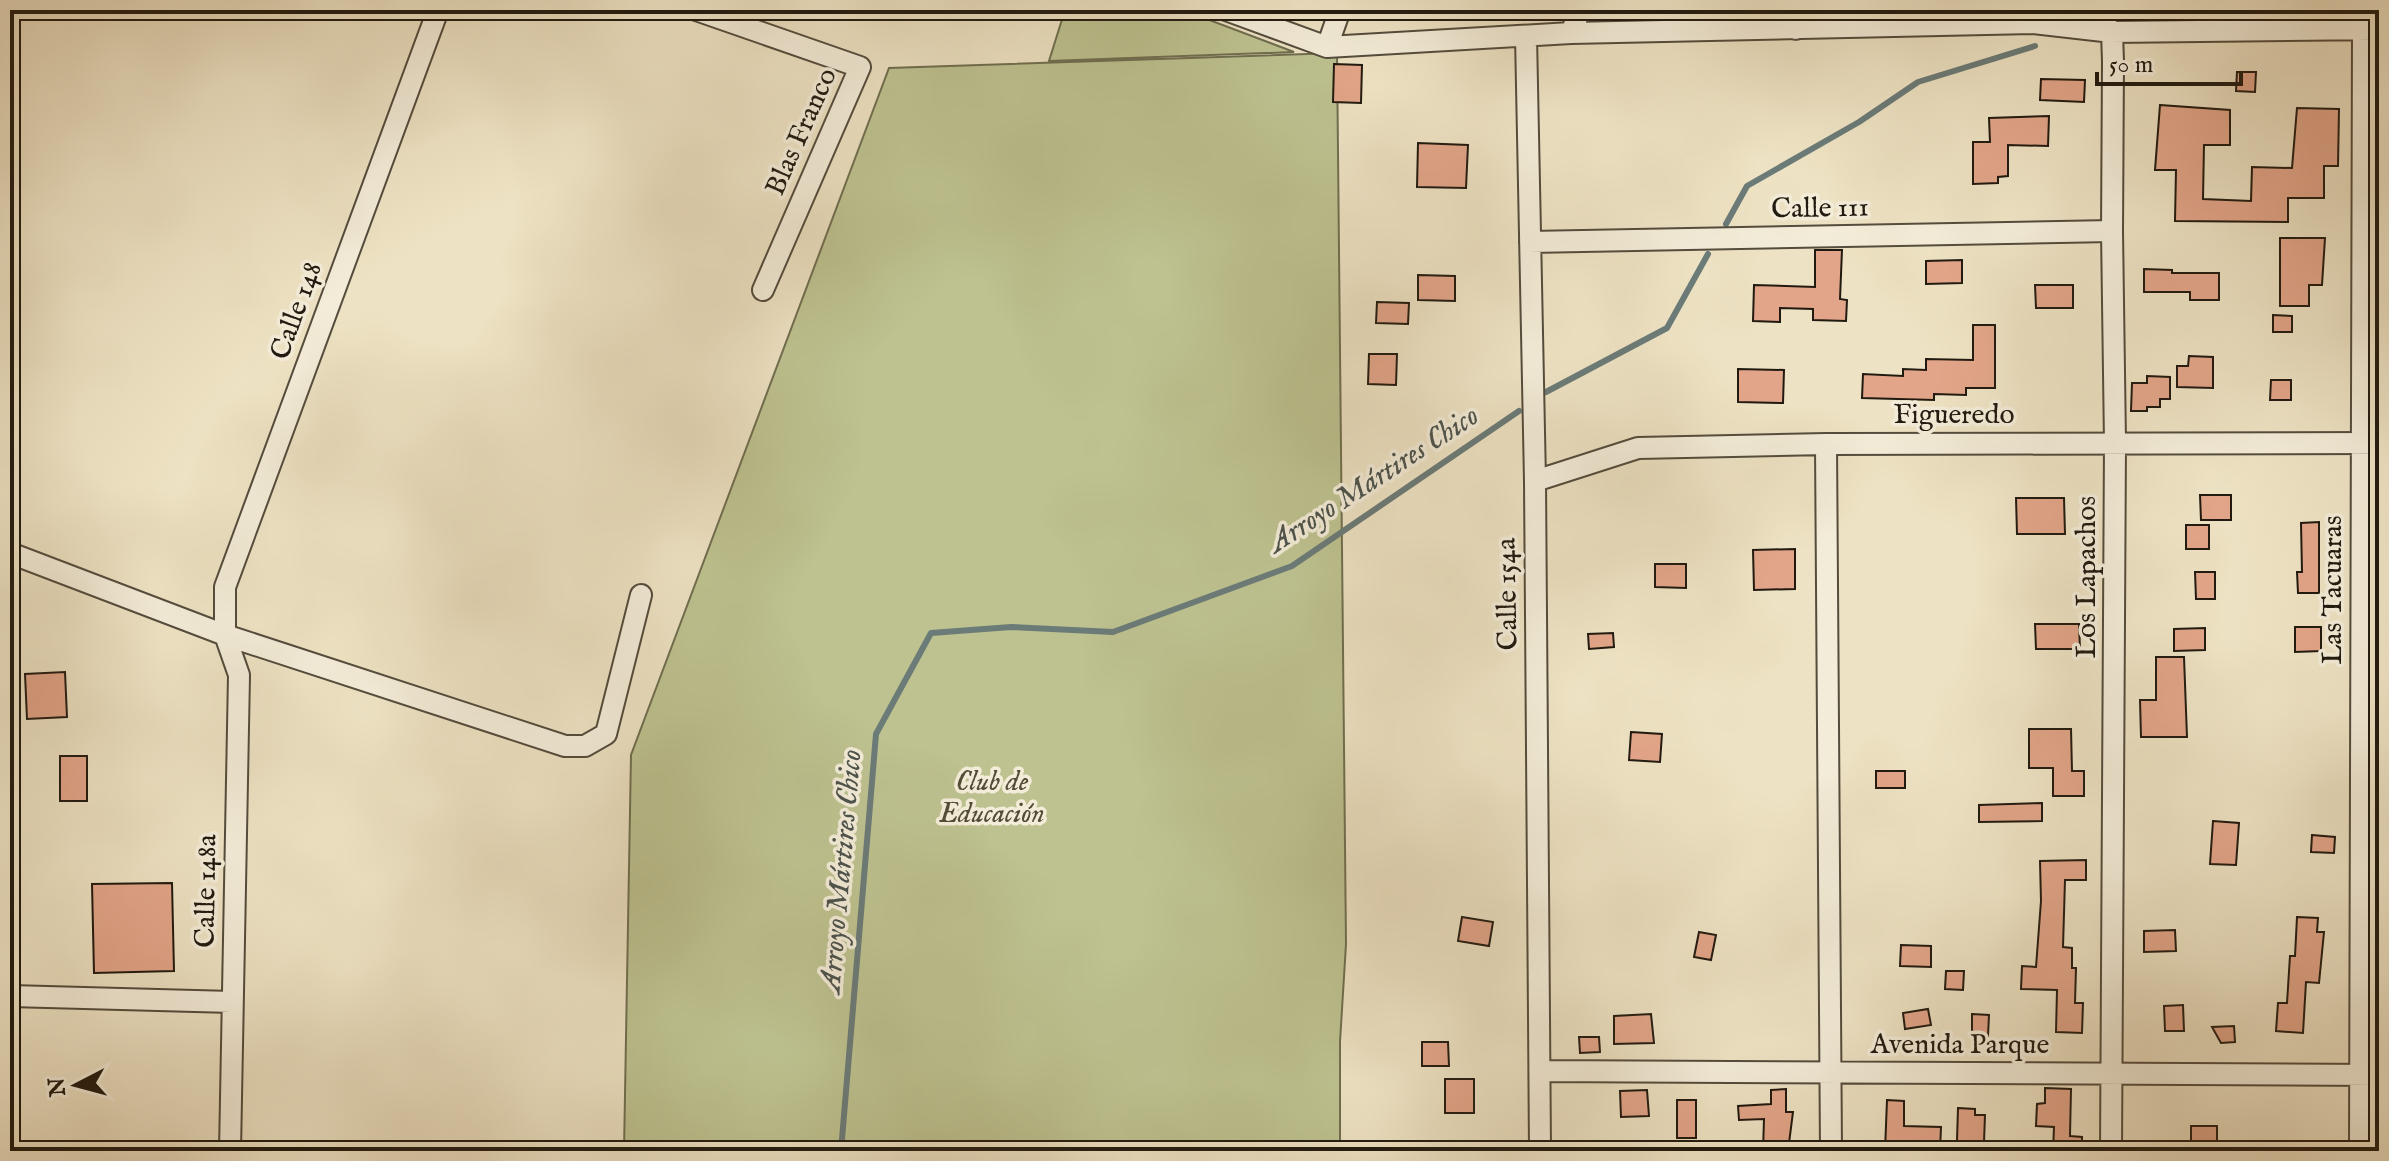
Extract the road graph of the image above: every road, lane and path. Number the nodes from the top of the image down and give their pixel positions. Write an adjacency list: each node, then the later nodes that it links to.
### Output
1 (438, 10): 23 (street, Calle 148)
2 (696, 10): 16 (street, Blas Franco)
3 (1226, 10): 12 (street)
4 (1340, 10): 12 (street)
5 (1580, 10): 10 (street)
6 (2093, 10): 9 (street)
7 (1799, 20): 9 (street); 10 (street)
8 (2371, 29): 9 (street); 13 (street, Las Tacuaras)
9 (2112, 32): 14 (street, Los Lapachos)
10 (1571, 33): 11 (street)
11 (1526, 36): 12 (street); 15 (street, Calle 154a)
12 (1327, 47)
13 (2371, 195): 18 (street, Las Tacuaras)
14 (2112, 231): 15 (street, Calle 111); 17 (street, Los Lapachos)
15 (1530, 242): 20 (street, Calle 154a)
16 (763, 290)
17 (2115, 443): 18 (street, Figueredo); 19 (street, Figueredo); 28 (street, Los Lapachos)
18 (2370, 443): 29 (street, Las Tacuaras)
19 (1826, 444): 20 (street, Figueredo); 27 (street)
20 (1535, 481): 26 (street, Calle 154a)
21 (10, 553): 23 (street)
22 (641, 595): 23 (street)
23 (225, 635): 25 (street, Calle 148a)
24 (10, 996): 25 (street)
25 (232, 1002): 30 (street, Calle 148a)
26 (1540, 1071): 27 (street, Avenida Parque); 31 (street, Calle 154a)
27 (1830, 1072): 28 (street, Avenida Parque); 32 (street)
28 (2112, 1073): 29 (street, Avenida Parque); 33 (street, Los Lapachos)
29 (2370, 1075): 34 (street, Las Tacuaras)
30 (230, 1151)
31 (1540, 1151)
32 (1831, 1151)
33 (2111, 1151)
34 (2360, 1151)

